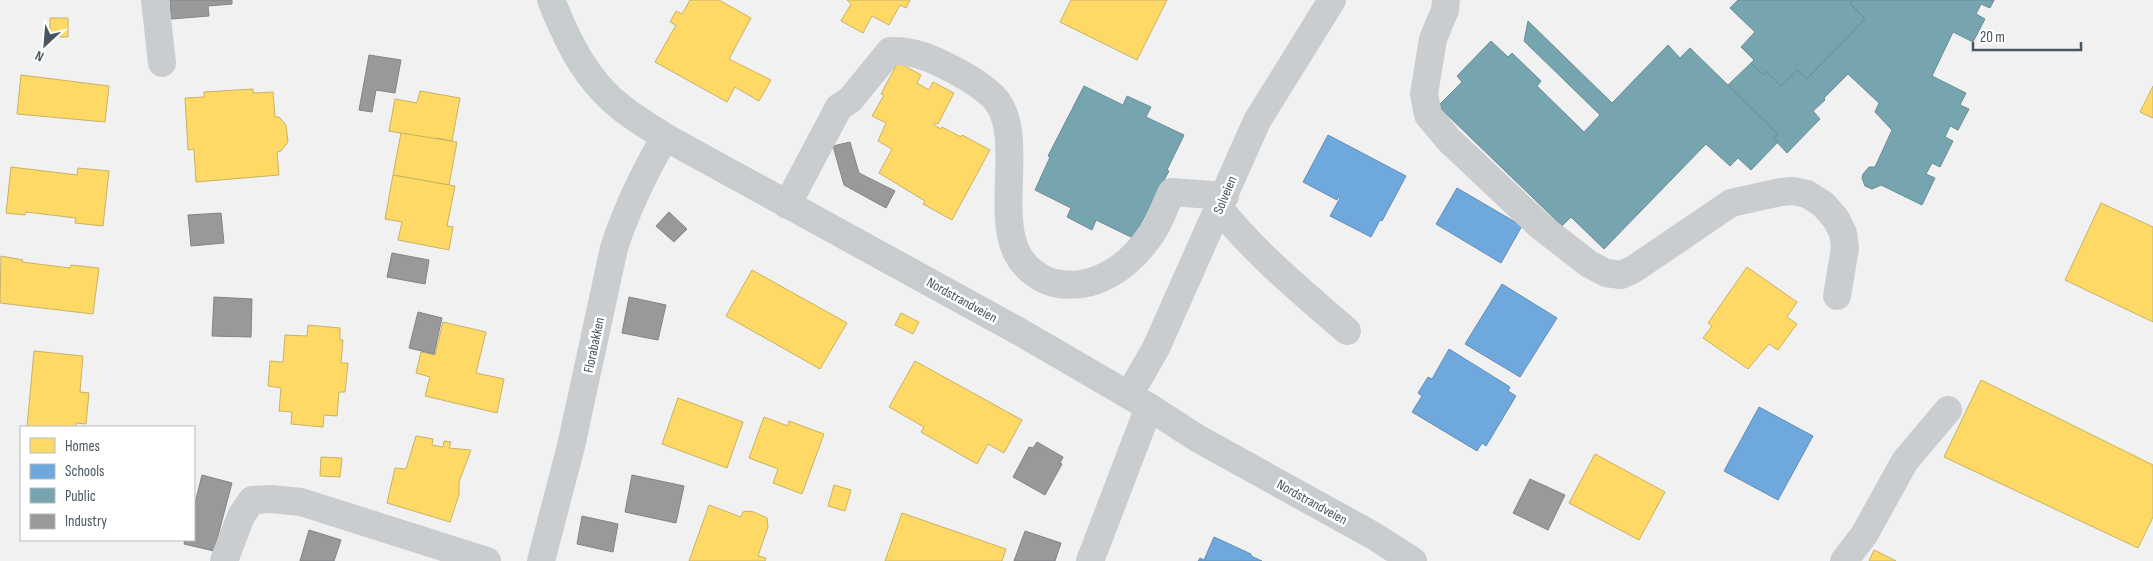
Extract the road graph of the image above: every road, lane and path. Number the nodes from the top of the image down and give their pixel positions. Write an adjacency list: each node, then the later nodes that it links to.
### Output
1 (155, 0): 5 (street)
2 (551, 0): 6 (main road, Nordstrandveien)
3 (1446, 0): 9 (street)
4 (1321, 4): 7 (street, Solveien)
5 (162, 63)
6 (665, 137): 8 (main road, Nordstrandveien); 15 (street, Florabakken)
7 (1222, 202): 8 (street); 10 (street); 11 (street, Solveien)
8 (787, 205): 11 (main road, Nordstrandveien)
9 (1837, 296)
10 (1346, 330)
11 (1139, 401): 16 (street, Solveien); 17 (main road, Nordstrandveien)
12 (1948, 410): 18 (street)
13 (224, 561): 14 (street)
14 (487, 561)
15 (541, 561)
16 (1090, 561)
17 (1412, 561)
18 (1844, 561)

